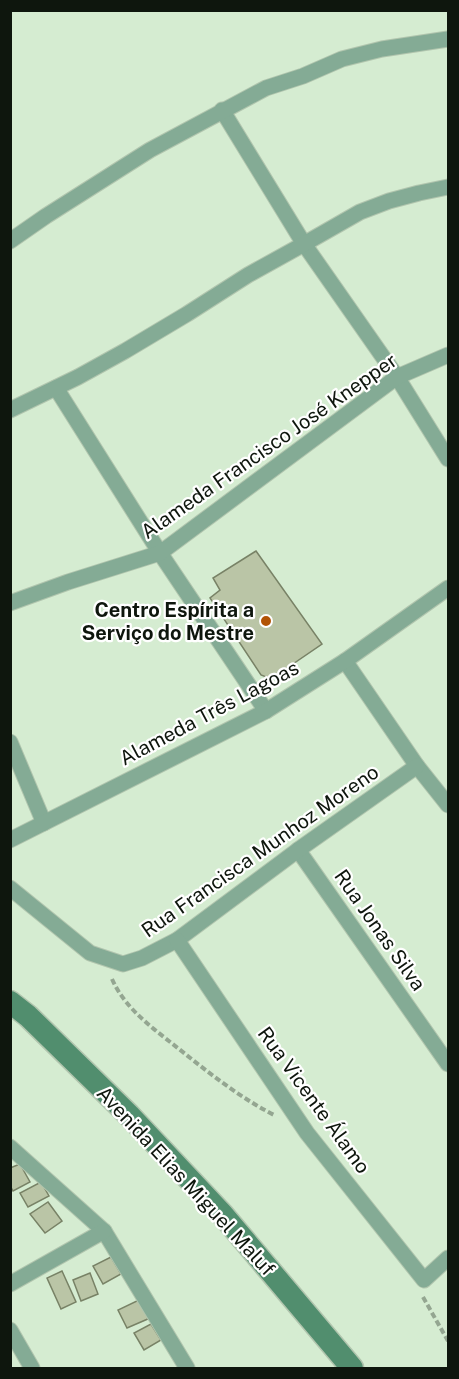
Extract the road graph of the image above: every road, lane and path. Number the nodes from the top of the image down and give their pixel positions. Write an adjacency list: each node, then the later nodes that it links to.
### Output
1 (448, 39): 2 (street)
2 (222, 111): 4 (street); 5 (street)
3 (448, 187): 5 (street)
4 (10, 241)
5 (304, 244): 7 (street); 8 (street)
6 (448, 355): 7 (street, Alameda Francisco José Knepper)
7 (397, 377): 10 (street); 11 (street, Alameda Francisco José Knepper)
8 (56, 388): 9 (street); 11 (street)
9 (10, 410)
10 (448, 459)
11 (160, 553): 13 (street, Alameda Francisco José Knepper); 15 (street)
12 (448, 588): 14 (street, Alameda Três Lagoas)
13 (10, 603)
14 (345, 661): 15 (street, Alameda Três Lagoas); 17 (street)
15 (266, 711): 19 (street, Alameda Três Lagoas)
16 (10, 742): 19 (street)
17 (417, 766): 18 (street); 21 (street, Rua Francisca Munhoz Moreno)
18 (448, 805)
19 (44, 823): 20 (street, Alameda Três Lagoas)
20 (10, 840)
21 (298, 850): 23 (street, Rua Francisca Munhoz Moreno); 27 (street, Rua Jonas Silva)
22 (10, 888): 24 (street)
23 (177, 940): 24 (street, Rua Francisca Munhoz Moreno); 28 (street, Rua Vicente Álamo)
24 (104, 958): 28 (path)
25 (10, 992): 26 (main road, Avenida Elias Miguel Maluf)
26 (16, 1008): 38 (main road, Avenida Elias Miguel Maluf)
27 (448, 1064)
28 (307, 1133): 32 (street, Rua Vicente Álamo)
29 (10, 1147): 30 (street)
30 (104, 1231): 33 (street); 37 (street)
31 (448, 1258): 32 (street)
32 (423, 1280): 35 (path)
33 (10, 1284)
34 (10, 1330): 36 (street)
35 (448, 1341)
36 (32, 1368)
37 (187, 1368)
38 (352, 1368)

